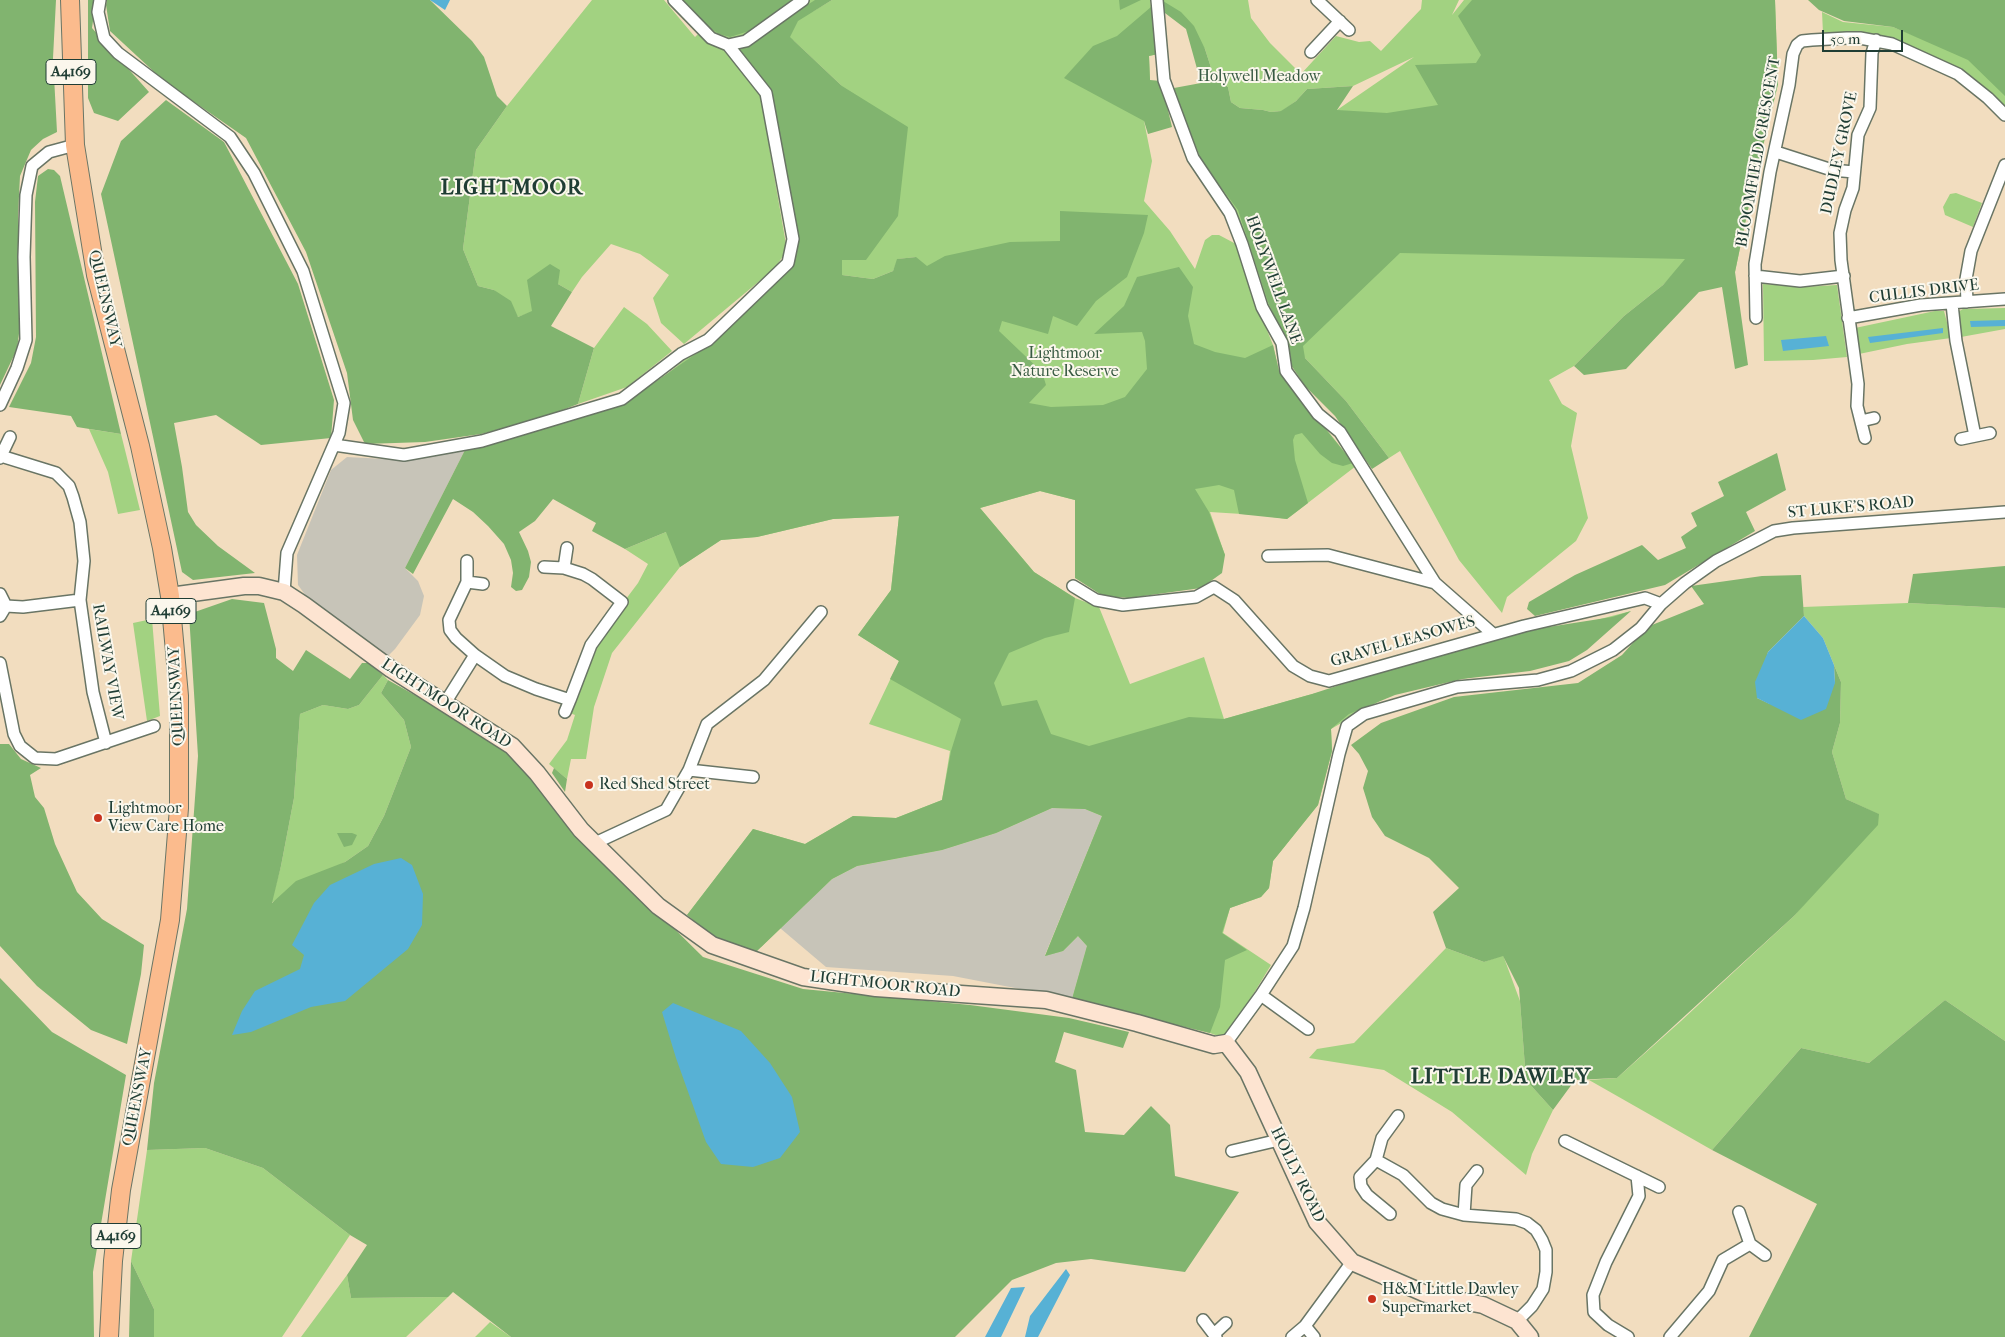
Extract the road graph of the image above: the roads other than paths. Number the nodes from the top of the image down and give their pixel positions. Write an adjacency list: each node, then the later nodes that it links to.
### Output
1 (70, 0): 13 (main road, QUEENSWAY / A4169)
2 (100, 0): 32 (street)
3 (674, 0): 10 (street)
4 (802, 0): 10 (street)
5 (1157, 0): 41 (street, HOLYWELL LANE)
6 (1317, 0): 7 (street)
7 (1340, 22): 8 (street); 11 (street)
8 (1349, 30)
9 (1876, 40): 12 (street, BLOOMFIELD CRESCENT); 14 (street, BLOOMFIELD CRESCENT); 16 (street, DUDLEY GROVE)
10 (728, 45): 32 (street)
11 (1311, 52)
12 (2005, 115)
13 (75, 144): 24 (street); 46 (main road, QUEENSWAY / A4169)
14 (1776, 152): 16 (street); 17 (street, BLOOMFIELD CRESCENT)
15 (2005, 165): 20 (street)
16 (1854, 172): 18 (street, DUDLEY GROVE)
17 (1755, 276): 18 (street); 22 (street, BLOOMFIELD CRESCENT)
18 (1844, 276): 23 (street, DUDLEY GROVE)
19 (2005, 299): 20 (street, CULLIS DRIVE)
20 (1967, 302): 21 (street, CULLIS DRIVE)
21 (1952, 304): 23 (street, CULLIS DRIVE); 28 (street)
22 (1756, 318)
23 (1848, 318): 26 (street, DUDLEY GROVE)
24 (0, 405)
25 (1874, 418): 26 (street)
26 (1861, 421): 30 (street, DUDLEY GROVE)
27 (1990, 433): 28 (street)
28 (1975, 436): 31 (street)
29 (10, 437): 33 (street)
30 (1865, 438)
31 (1961, 439)
32 (334, 444): 44 (street)
33 (1, 457): 47 (street)
34 (2005, 512): 48 (street, ST LUKE'S ROAD)
35 (567, 548): 39 (street)
36 (1268, 556): 41 (street)
37 (467, 561): 40 (street)
38 (544, 567): 39 (street)
39 (564, 568): 54 (street)
40 (467, 582): 42 (street); 52 (street)
41 (1435, 583): 51 (street, HOLYWELL LANE)
42 (483, 584)
43 (1072, 586): 51 (street, GRAVEL LEASOWES)
44 (284, 592): 46 (street, LIGHTMOOR ROAD); 55 (street, LIGHTMOOR ROAD)
45 (0, 594): 49 (street)
46 (170, 596): 84 (main road, QUEENSWAY / A4169)
47 (80, 600): 49 (street, RAILWAY VIEW); 58 (street, RAILWAY VIEW)
48 (1661, 604): 51 (street, GRAVEL LEASOWES); 62 (street, ST LUKE'S ROAD)
49 (3, 611)
50 (821, 612): 59 (street)
51 (1492, 634)
52 (475, 654): 54 (street); 55 (street)
53 (0, 663): 58 (street)
54 (570, 700): 56 (street)
55 (445, 703): 61 (street, LIGHTMOOR ROAD)
56 (565, 712)
57 (154, 726): 58 (street)
58 (106, 743)
59 (689, 770): 60 (street); 61 (street)
60 (753, 777)
61 (595, 843): 64 (street, LIGHTMOOR ROAD)
62 (1261, 995): 63 (street); 64 (street, ST LUKE'S ROAD)
63 (1308, 1029)
64 (1226, 1043): 66 (street, HOLLY ROAD)
65 (1398, 1116): 69 (street)
66 (1280, 1140): 68 (street); 78 (street, HOLLY ROAD)
67 (1565, 1141): 71 (street)
68 (1232, 1151)
69 (1376, 1160): 74 (street); 75 (street)
70 (1477, 1171): 75 (street)
71 (1637, 1176): 72 (street); 88 (street)
72 (1659, 1187)
73 (1739, 1212): 76 (street)
74 (1390, 1214)
75 (1464, 1215): 80 (street)
76 (1750, 1244): 77 (street); 89 (street)
77 (1765, 1255)
78 (1352, 1262): 80 (street, HOLLY ROAD); 82 (street)
79 (1203, 1320): 83 (street)
80 (1517, 1321): 87 (street, HOLLY ROAD)
81 (1226, 1322): 83 (street)
82 (1305, 1326): 85 (street); 86 (street)
83 (1215, 1335)
84 (109, 1337)
85 (1292, 1337)
86 (1314, 1337)
87 (1530, 1337)
88 (1628, 1337)
89 (1670, 1337)

